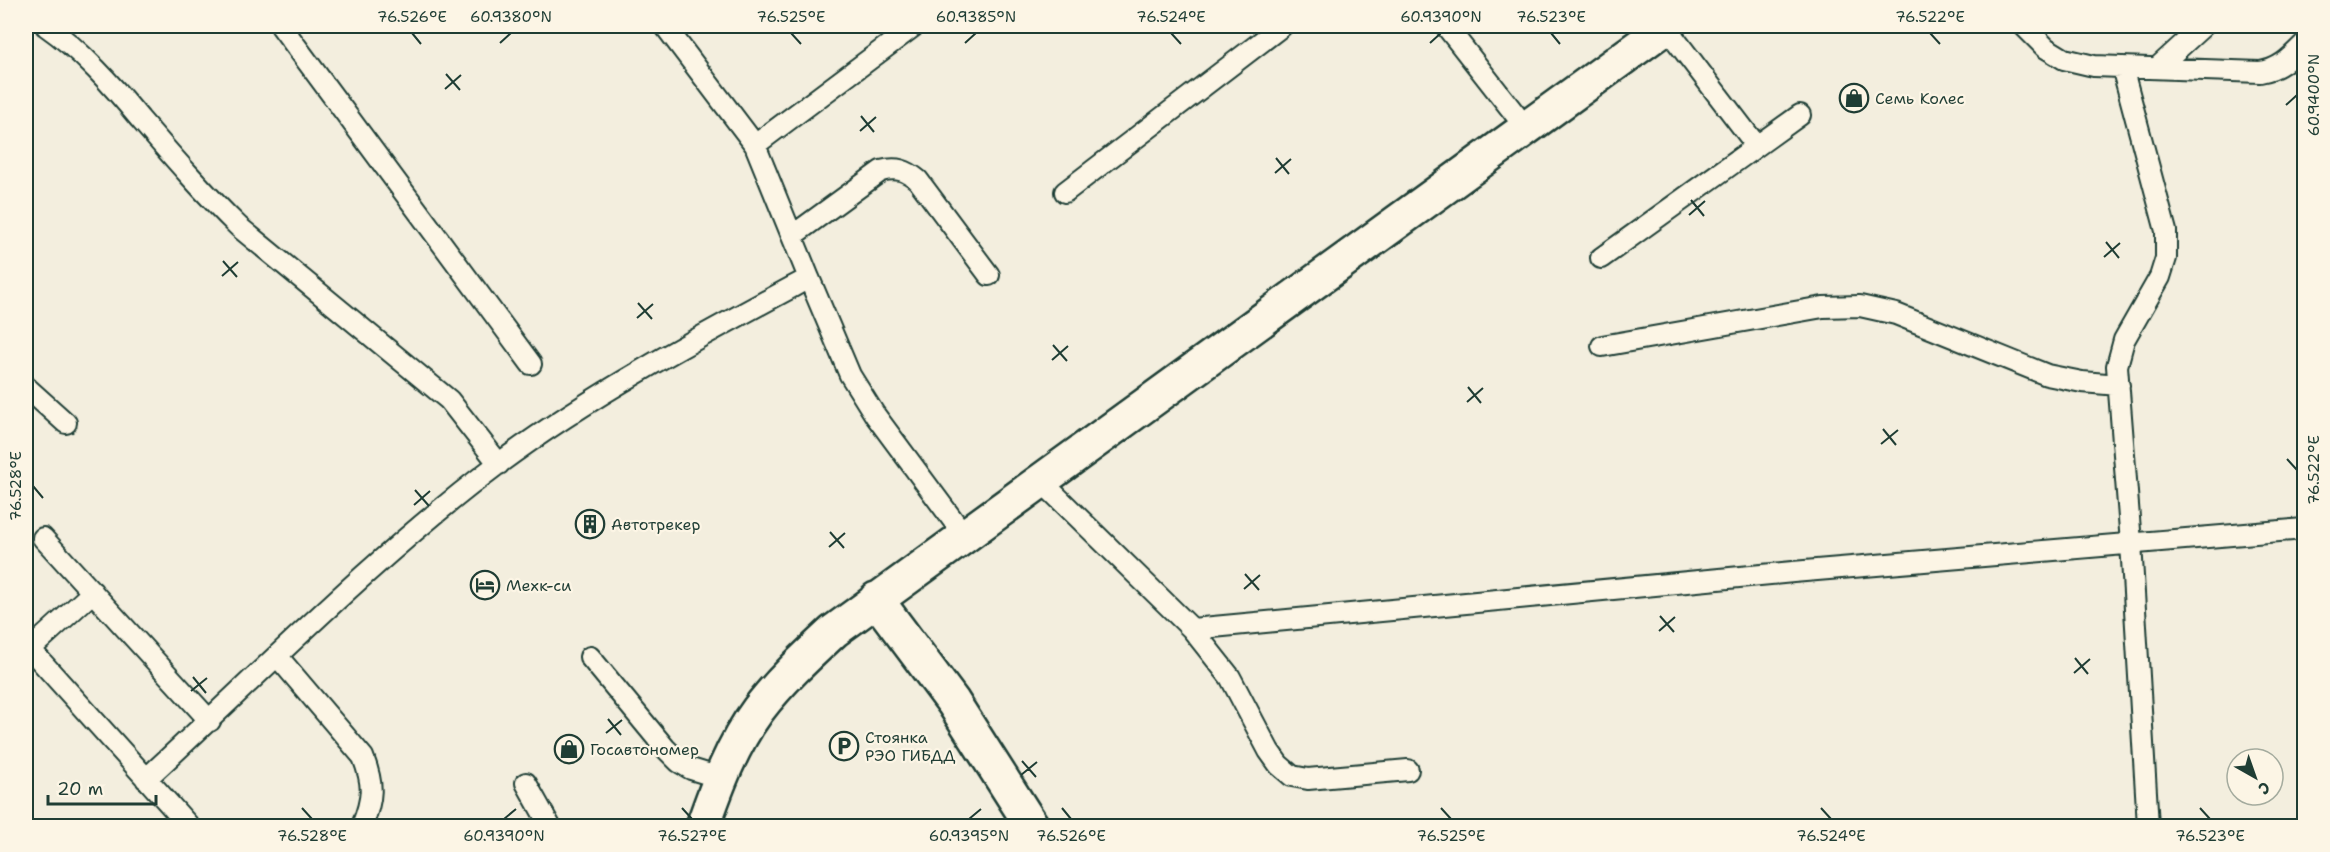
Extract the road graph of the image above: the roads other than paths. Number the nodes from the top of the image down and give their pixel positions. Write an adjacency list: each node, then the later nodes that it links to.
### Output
1 (46, 26): 27 (lane)
2 (281, 26): 23 (lane)
3 (665, 26): 15 (lane)
4 (914, 26): 15 (lane)
5 (1282, 26): 17 (lane)
6 (1446, 26): 14 (lane)
7 (1666, 26): 14 (street); 16 (lane)
8 (2024, 26): 11 (lane)
9 (2203, 26): 12 (lane)
10 (2304, 44): 12 (lane)
11 (2122, 67): 12 (lane); 24 (lane)
12 (2157, 68)
13 (1800, 115): 16 (lane)
14 (1526, 128): 28 (street)
15 (755, 145): 18 (lane)
16 (1756, 146): 19 (lane)
17 (1065, 192)
18 (792, 236): 20 (lane); 21 (lane)
19 (1601, 258)
20 (989, 275)
21 (809, 278): 27 (lane); 30 (lane)
22 (1602, 346): 24 (lane)
23 (531, 364)
24 (2119, 385): 32 (lane)
25 (26, 387): 26 (lane)
26 (66, 423)
27 (499, 464): 37 (lane)
28 (1040, 480): 30 (street); 35 (lane)
29 (2304, 529): 32 (lane)
30 (964, 536): 34 (street)
31 (43, 538): 33 (lane)
32 (2131, 543): 35 (lane); 49 (lane)
33 (93, 592): 36 (lane); 39 (lane)
34 (876, 599): 41 (street); 48 (street)
35 (1192, 629): 40 (lane)
36 (28, 651): 42 (lane)
37 (278, 657): 39 (lane); 45 (lane)
38 (590, 657): 41 (lane)
39 (210, 721): 42 (lane)
40 (1408, 770)
41 (720, 778): 47 (street)
42 (147, 779): 44 (lane)
43 (526, 783): 46 (lane)
44 (189, 826)
45 (362, 826)
46 (550, 826)
47 (703, 826)
48 (1032, 826)
49 (2148, 826)

